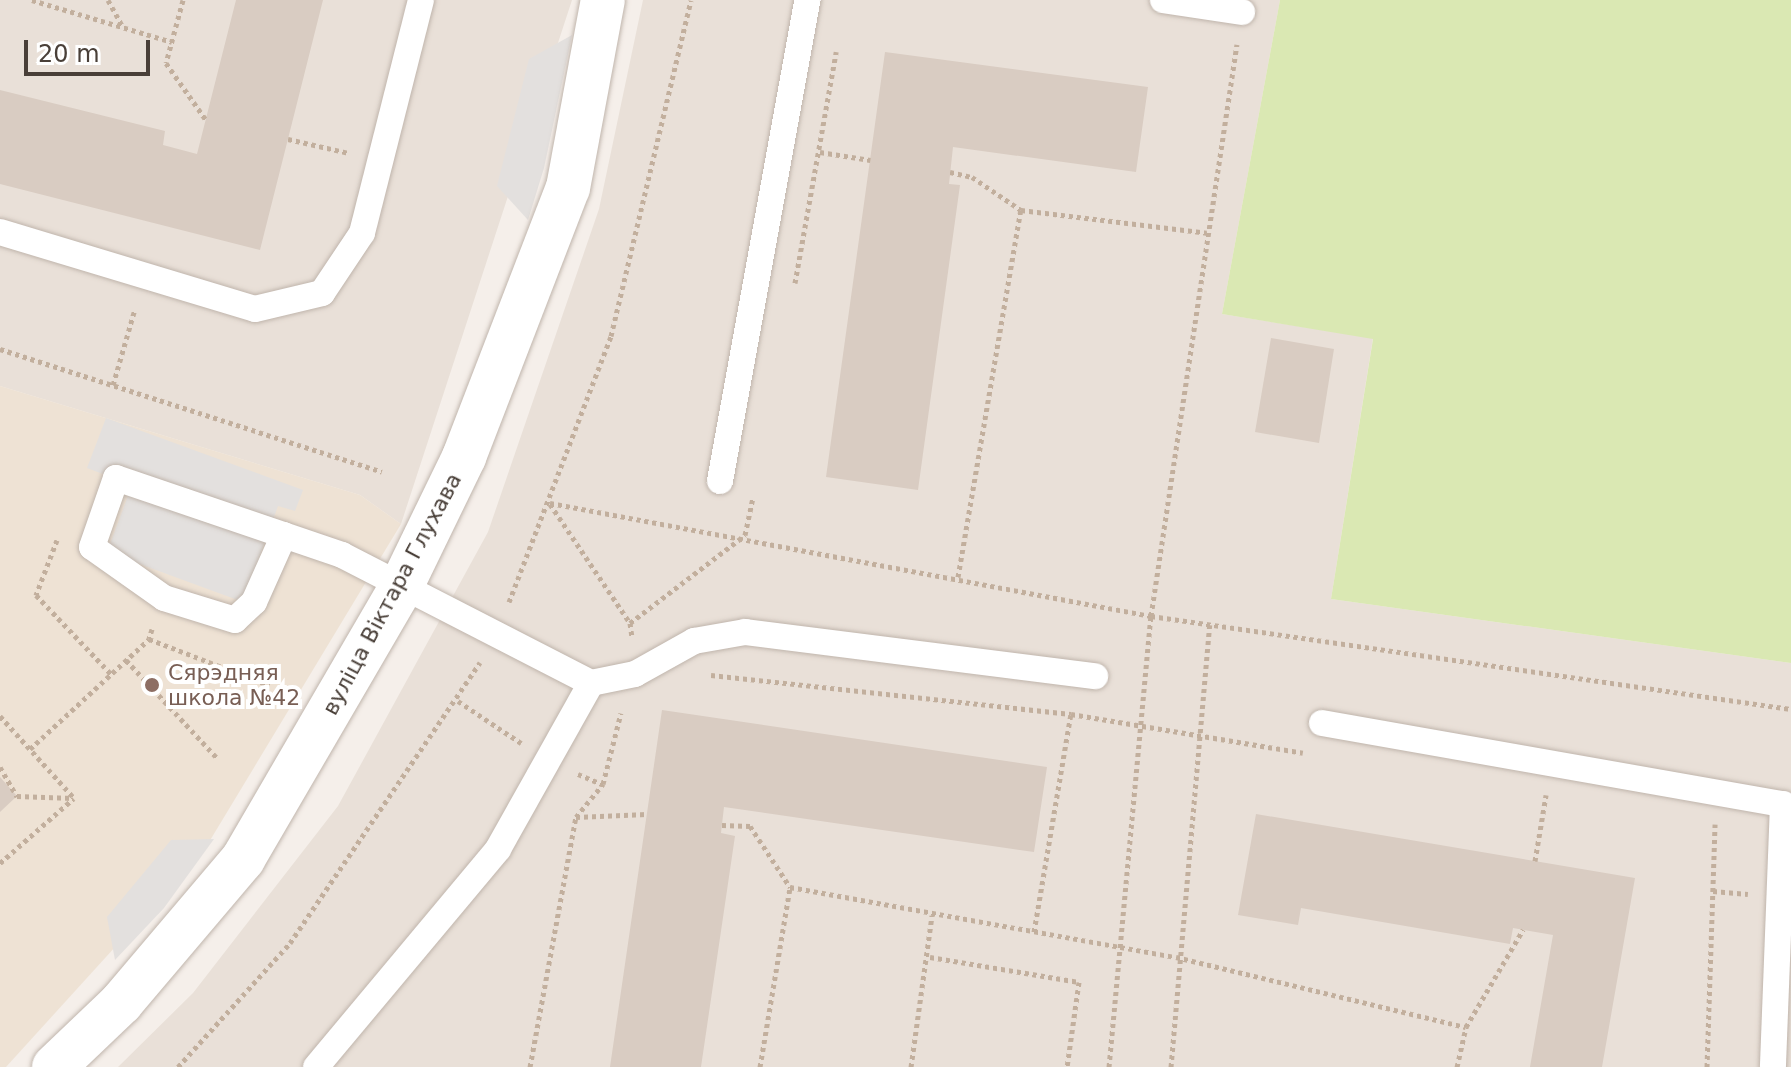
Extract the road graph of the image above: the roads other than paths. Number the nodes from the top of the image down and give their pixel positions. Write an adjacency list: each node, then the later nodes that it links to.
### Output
1 (421, 0): 6 (lane)
2 (603, 0): 9 (street, вуліца Віктара Глухава)
3 (807, 0): 7 (lane)
4 (1163, 0): 5 (lane)
5 (1242, 12)
6 (0, 232)
7 (720, 481)
8 (284, 535): 8 (lane); 9 (lane)
9 (400, 589): 11 (lane); 14 (street, вуліца Віктара Глухава)
10 (1095, 676): 11 (lane)
11 (591, 683): 15 (lane)
12 (1322, 723): 13 (lane)
13 (1787, 804): 16 (lane)
14 (54, 1067)
15 (316, 1067)
16 (1773, 1067)

